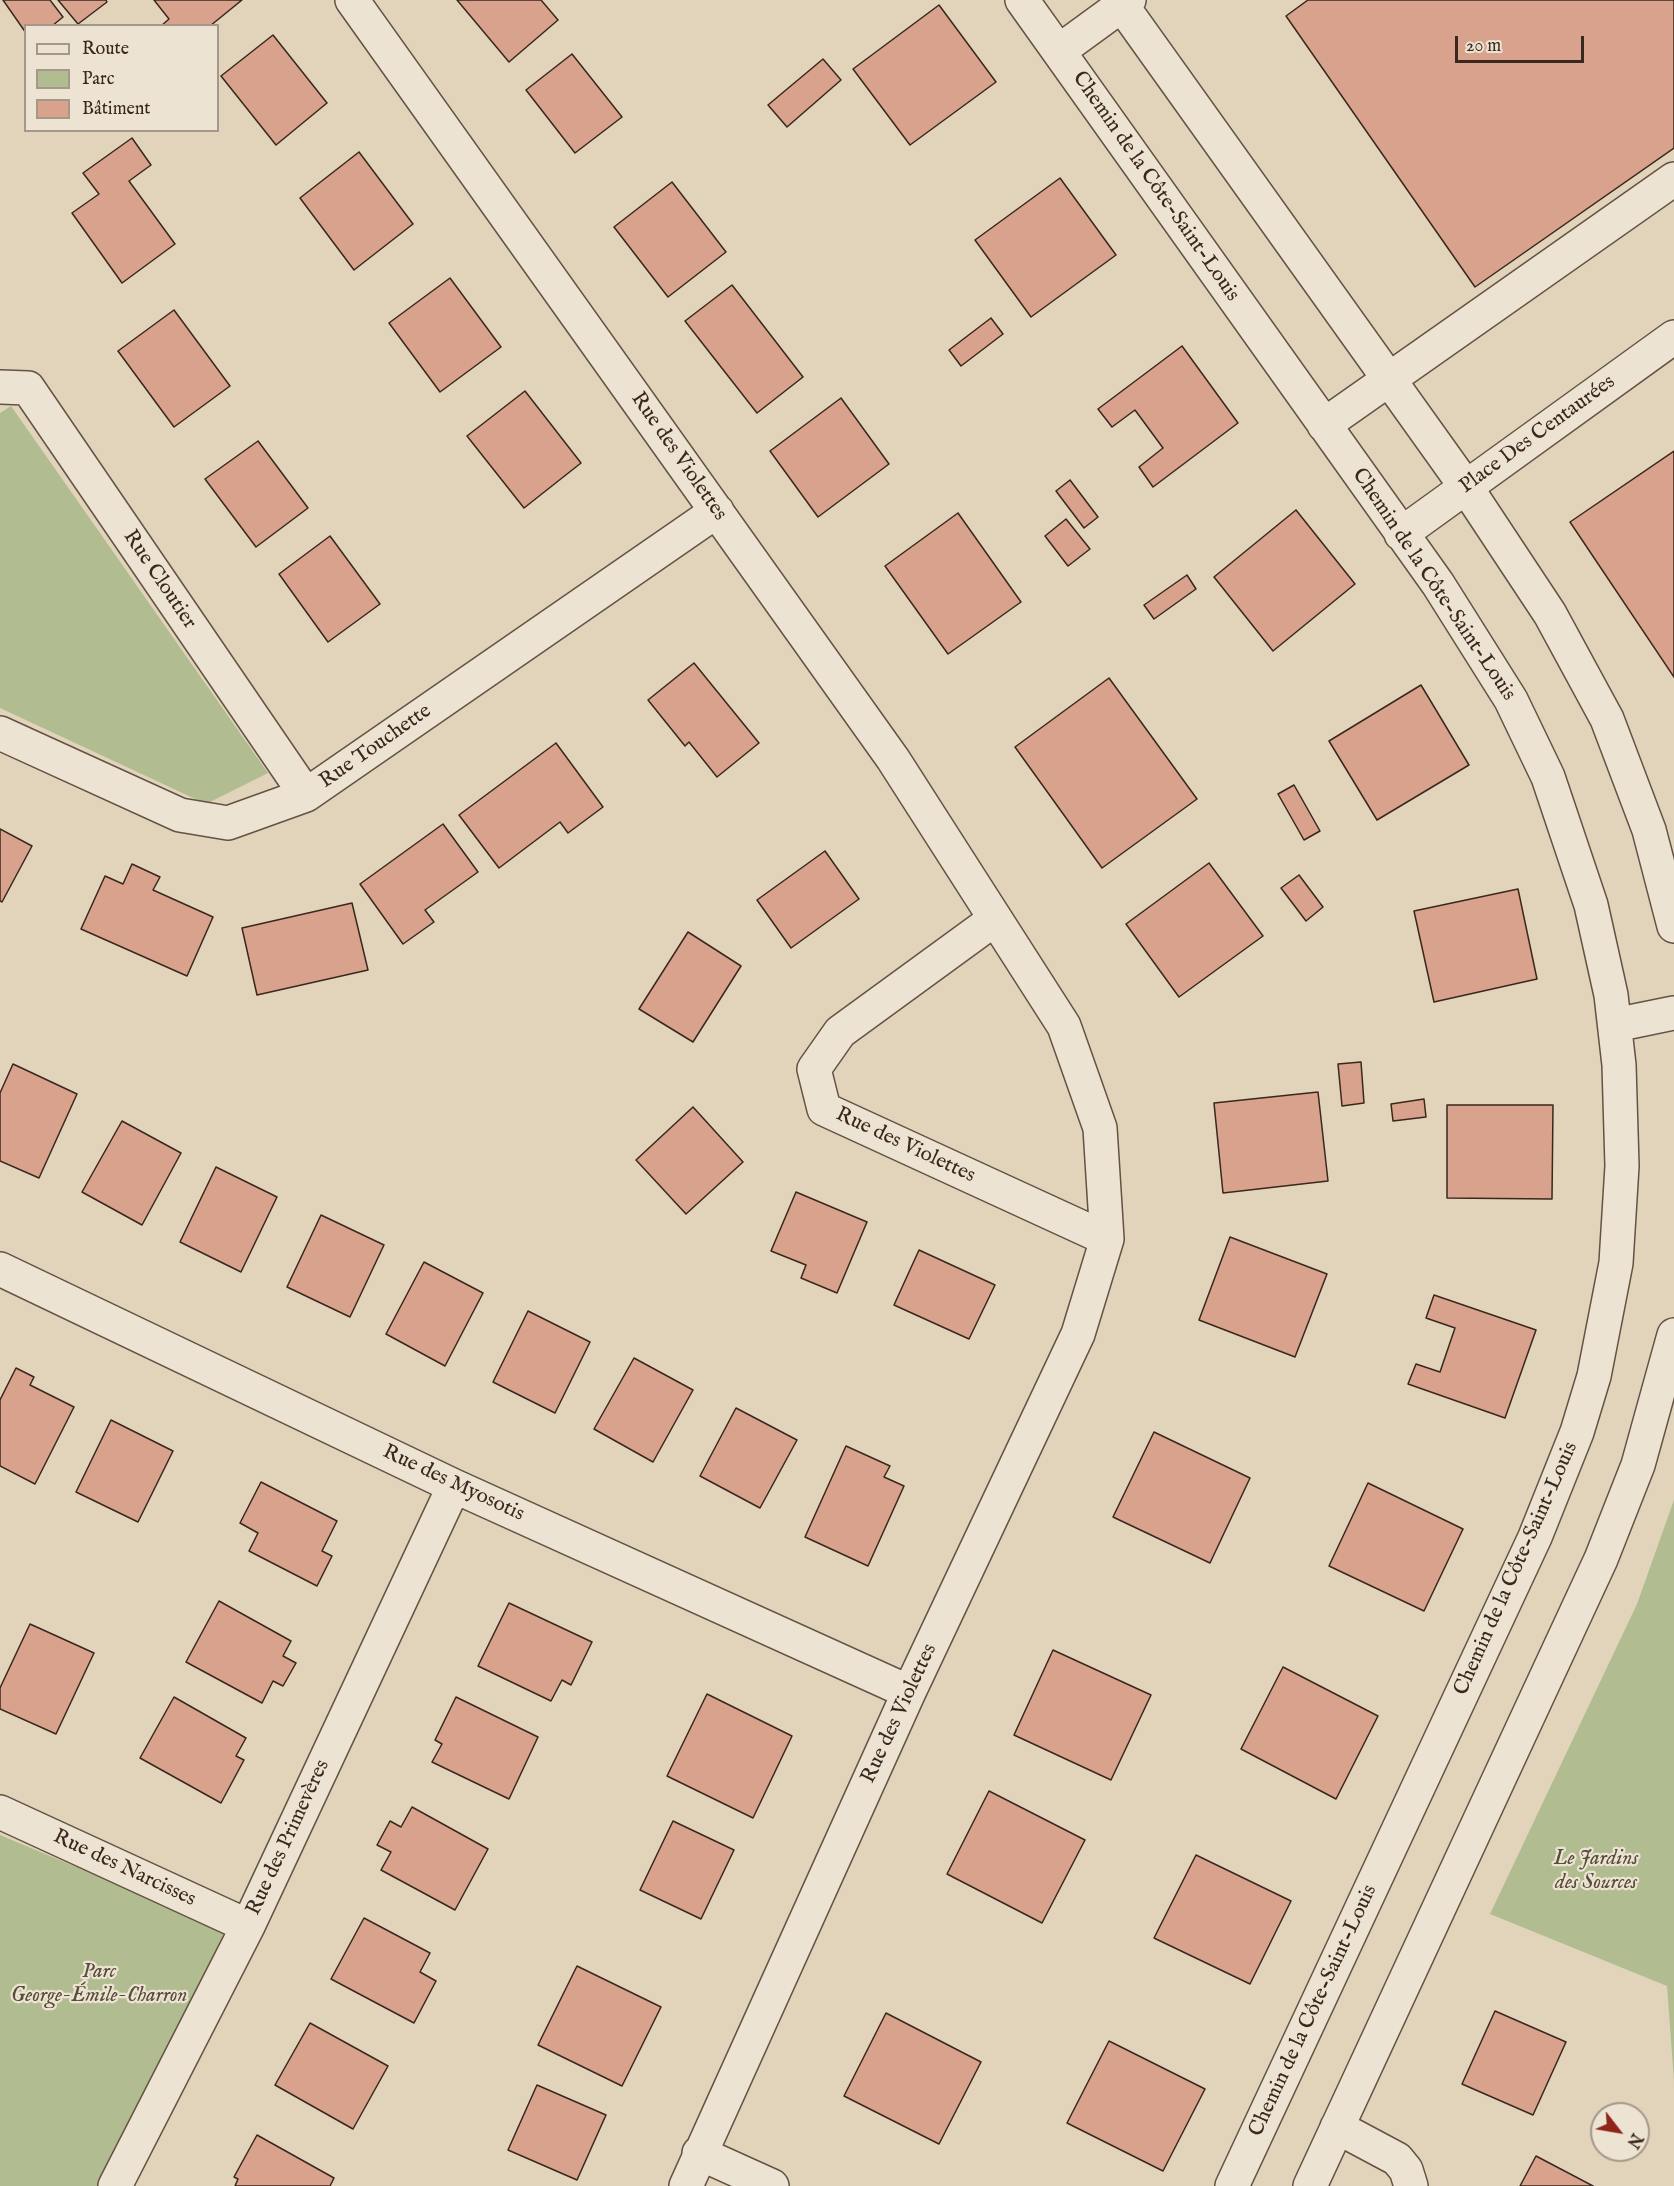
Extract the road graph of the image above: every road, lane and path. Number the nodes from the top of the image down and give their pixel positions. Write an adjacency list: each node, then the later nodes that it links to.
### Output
1 (352, 0): 11 (street, Rue des Violettes)
2 (1022, 0): 4 (street, Chemin de la Côte-Saint-Louis)
3 (1122, 2): 4 (street); 7 (street)
4 (1059, 51): 9 (street, Chemin de la Côte-Saint-Louis)
5 (1674, 179): 7 (street)
6 (1674, 337): 10 (street, Place Des Centaurées)
7 (1389, 379): 9 (street); 10 (street)
8 (0, 387): 14 (street, Rue Cloutier)
9 (1324, 425): 12 (street, Chemin de la Côte-Saint-Louis)
10 (1466, 487): 12 (street, Place Des Centaurées); 16 (street)
11 (717, 512): 14 (street, Rue Touchette); 15 (street, Rue des Violettes)
12 (1401, 534): 18 (street, Chemin de la Côte-Saint-Louis)
13 (0, 733): 14 (street, Rue Touchette)
14 (306, 795)
15 (995, 919): 19 (street, Rue des Violettes); 19 (street, Rue des Violettes)
16 (1674, 926)
17 (1674, 1013): 18 (street)
18 (1615, 1025): 31 (street, Chemin de la Côte-Saint-Louis)
19 (1107, 1239): 23 (street, Rue des Violettes)
20 (0, 1269): 22 (street, Rue des Myosotis)
21 (1674, 1335): 26 (street)
22 (454, 1486): 23 (street, Rue des Myosotis); 25 (street, Rue des Primevères)
23 (909, 1692): 27 (street, Rue des Violettes)
24 (0, 1812): 25 (street, Rue des Narcisses)
25 (248, 1926): 28 (street, Rue des Primevères)
26 (1337, 2127): 32 (street); 33 (street)
27 (699, 2153): 29 (street, Rue des Violettes); 30 (street)
28 (115, 2186)
29 (686, 2186)
30 (772, 2186)
31 (1233, 2186)
32 (1310, 2186)
33 (1411, 2186)

